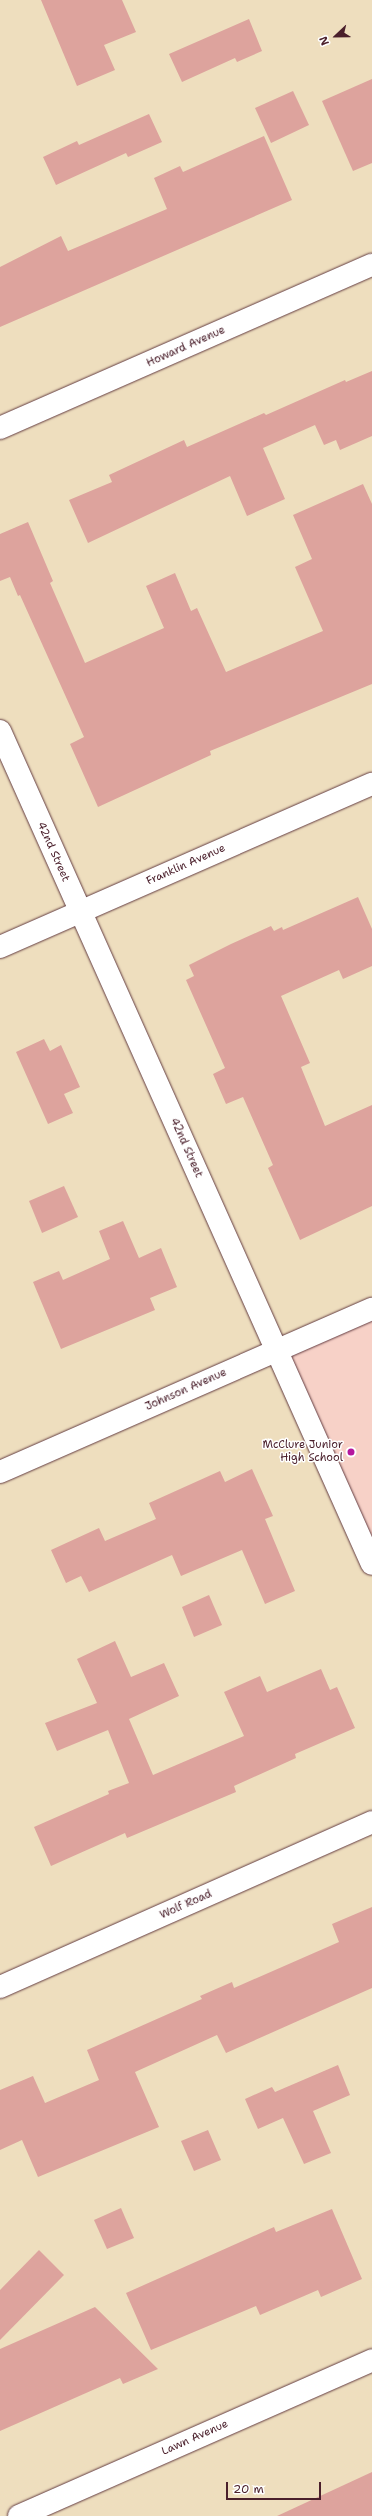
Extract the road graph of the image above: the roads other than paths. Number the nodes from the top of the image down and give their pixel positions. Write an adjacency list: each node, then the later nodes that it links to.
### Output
1 (372, 265): 2 (street, Howard Avenue)
2 (0, 428)
3 (0, 731): 5 (street, 42nd Street)
4 (372, 784): 5 (street, Franklin Avenue)
5 (79, 912): 6 (street, Franklin Avenue); 8 (street, 42nd Street)
6 (0, 947)
7 (372, 1309): 8 (street, Johnson Avenue)
8 (278, 1351): 9 (street, Johnson Avenue); 10 (street, 42nd Street)
9 (0, 1472)
10 (372, 1564)
11 (372, 1822): 12 (street, Wolf Road)
12 (0, 1988)
13 (372, 2360): 14 (street, Lawn Avenue)
14 (18, 2516)

